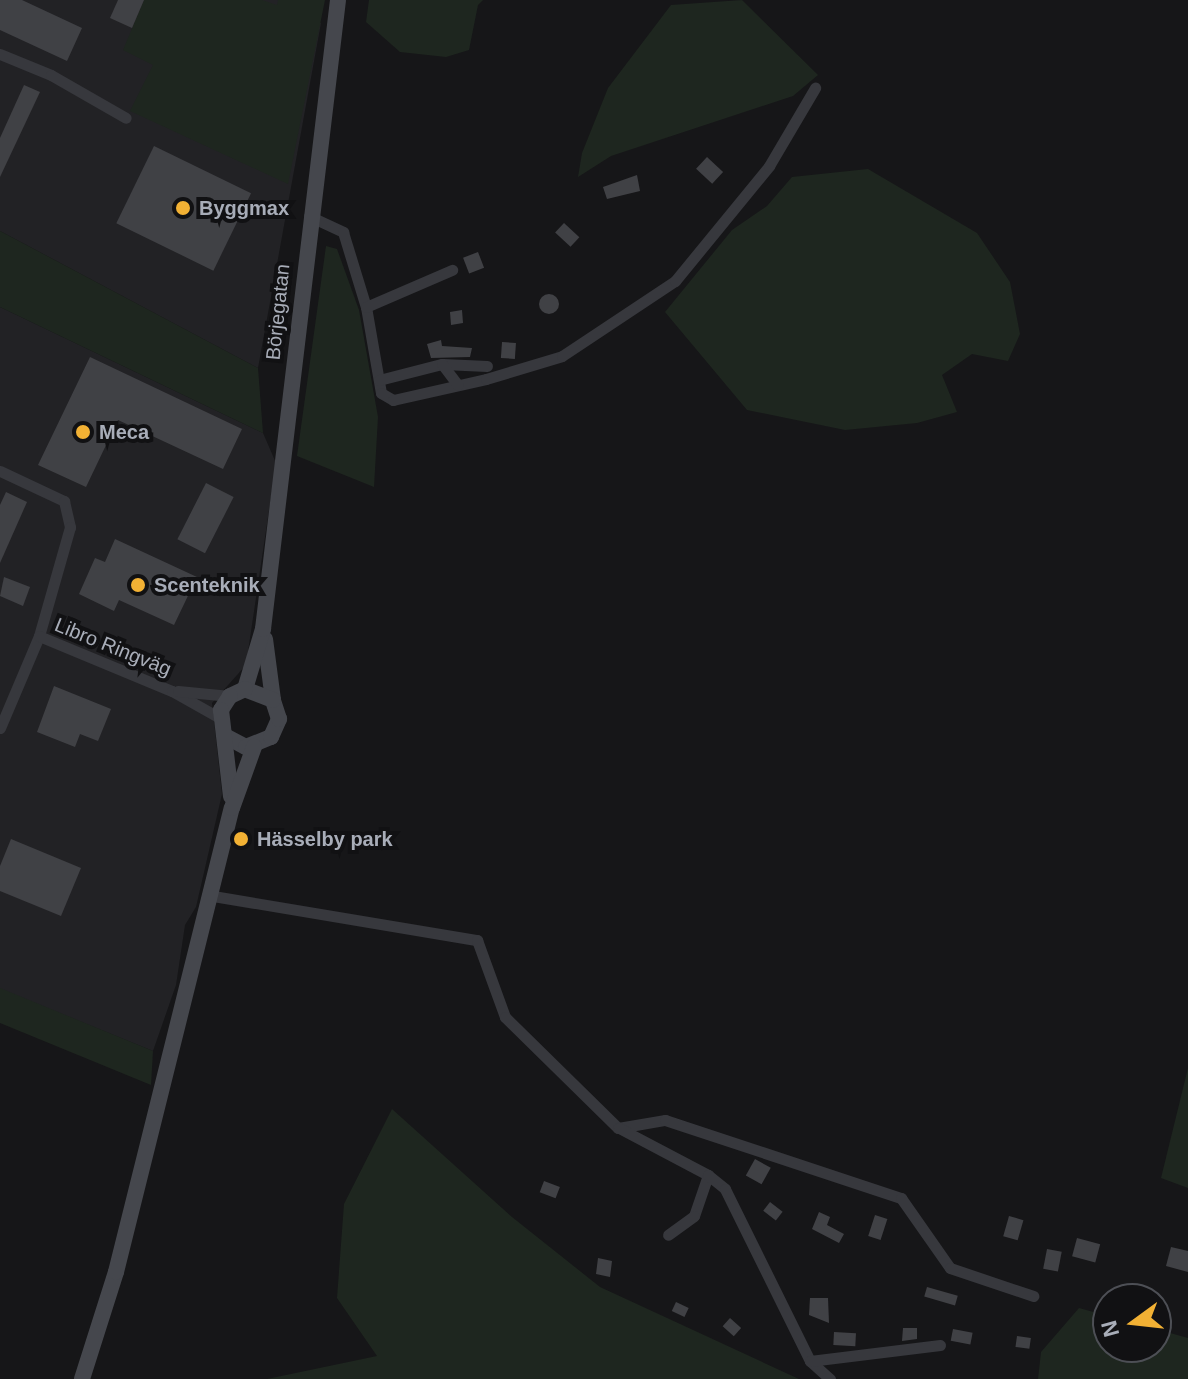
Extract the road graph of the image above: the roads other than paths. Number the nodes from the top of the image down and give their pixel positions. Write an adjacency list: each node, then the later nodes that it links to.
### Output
1 (338, 0): 5 (main road, Börjegatan)
2 (0, 54): 4 (street)
3 (815, 88): 11 (street)
4 (126, 118)
5 (309, 216): 7 (street); 13 (main road, Börjegatan)
6 (452, 270): 7 (street)
7 (366, 307): 10 (street)
8 (442, 364): 9 (street); 10 (street); 11 (street)
9 (487, 366)
10 (379, 380): 11 (street)
11 (458, 385)
12 (0, 471): 14 (street, Libro Ringväg)
13 (263, 629): 16 (main road, Börjegatan); 17 (main road, Börjegatan)
14 (39, 636): 15 (street, Libro Ringväg); 19 (street, Libro Ringväg)
15 (172, 691): 16 (street); 18 (street)
16 (237, 692): 17 (main road); 18 (main road)
17 (273, 700): 21 (main road)
18 (220, 718): 20 (main road)
19 (0, 728)
20 (227, 737): 21 (main road); 22 (main road)
21 (254, 747): 22 (main road)
22 (232, 808): 23 (main road)
23 (213, 896): 24 (street); 30 (main road)
24 (618, 1128): 25 (street); 27 (street)
25 (708, 1175): 26 (street); 29 (street)
26 (668, 1235)
27 (1033, 1296)
28 (940, 1345): 29 (street)
29 (810, 1361): 31 (street)
30 (82, 1379)
31 (830, 1379)

